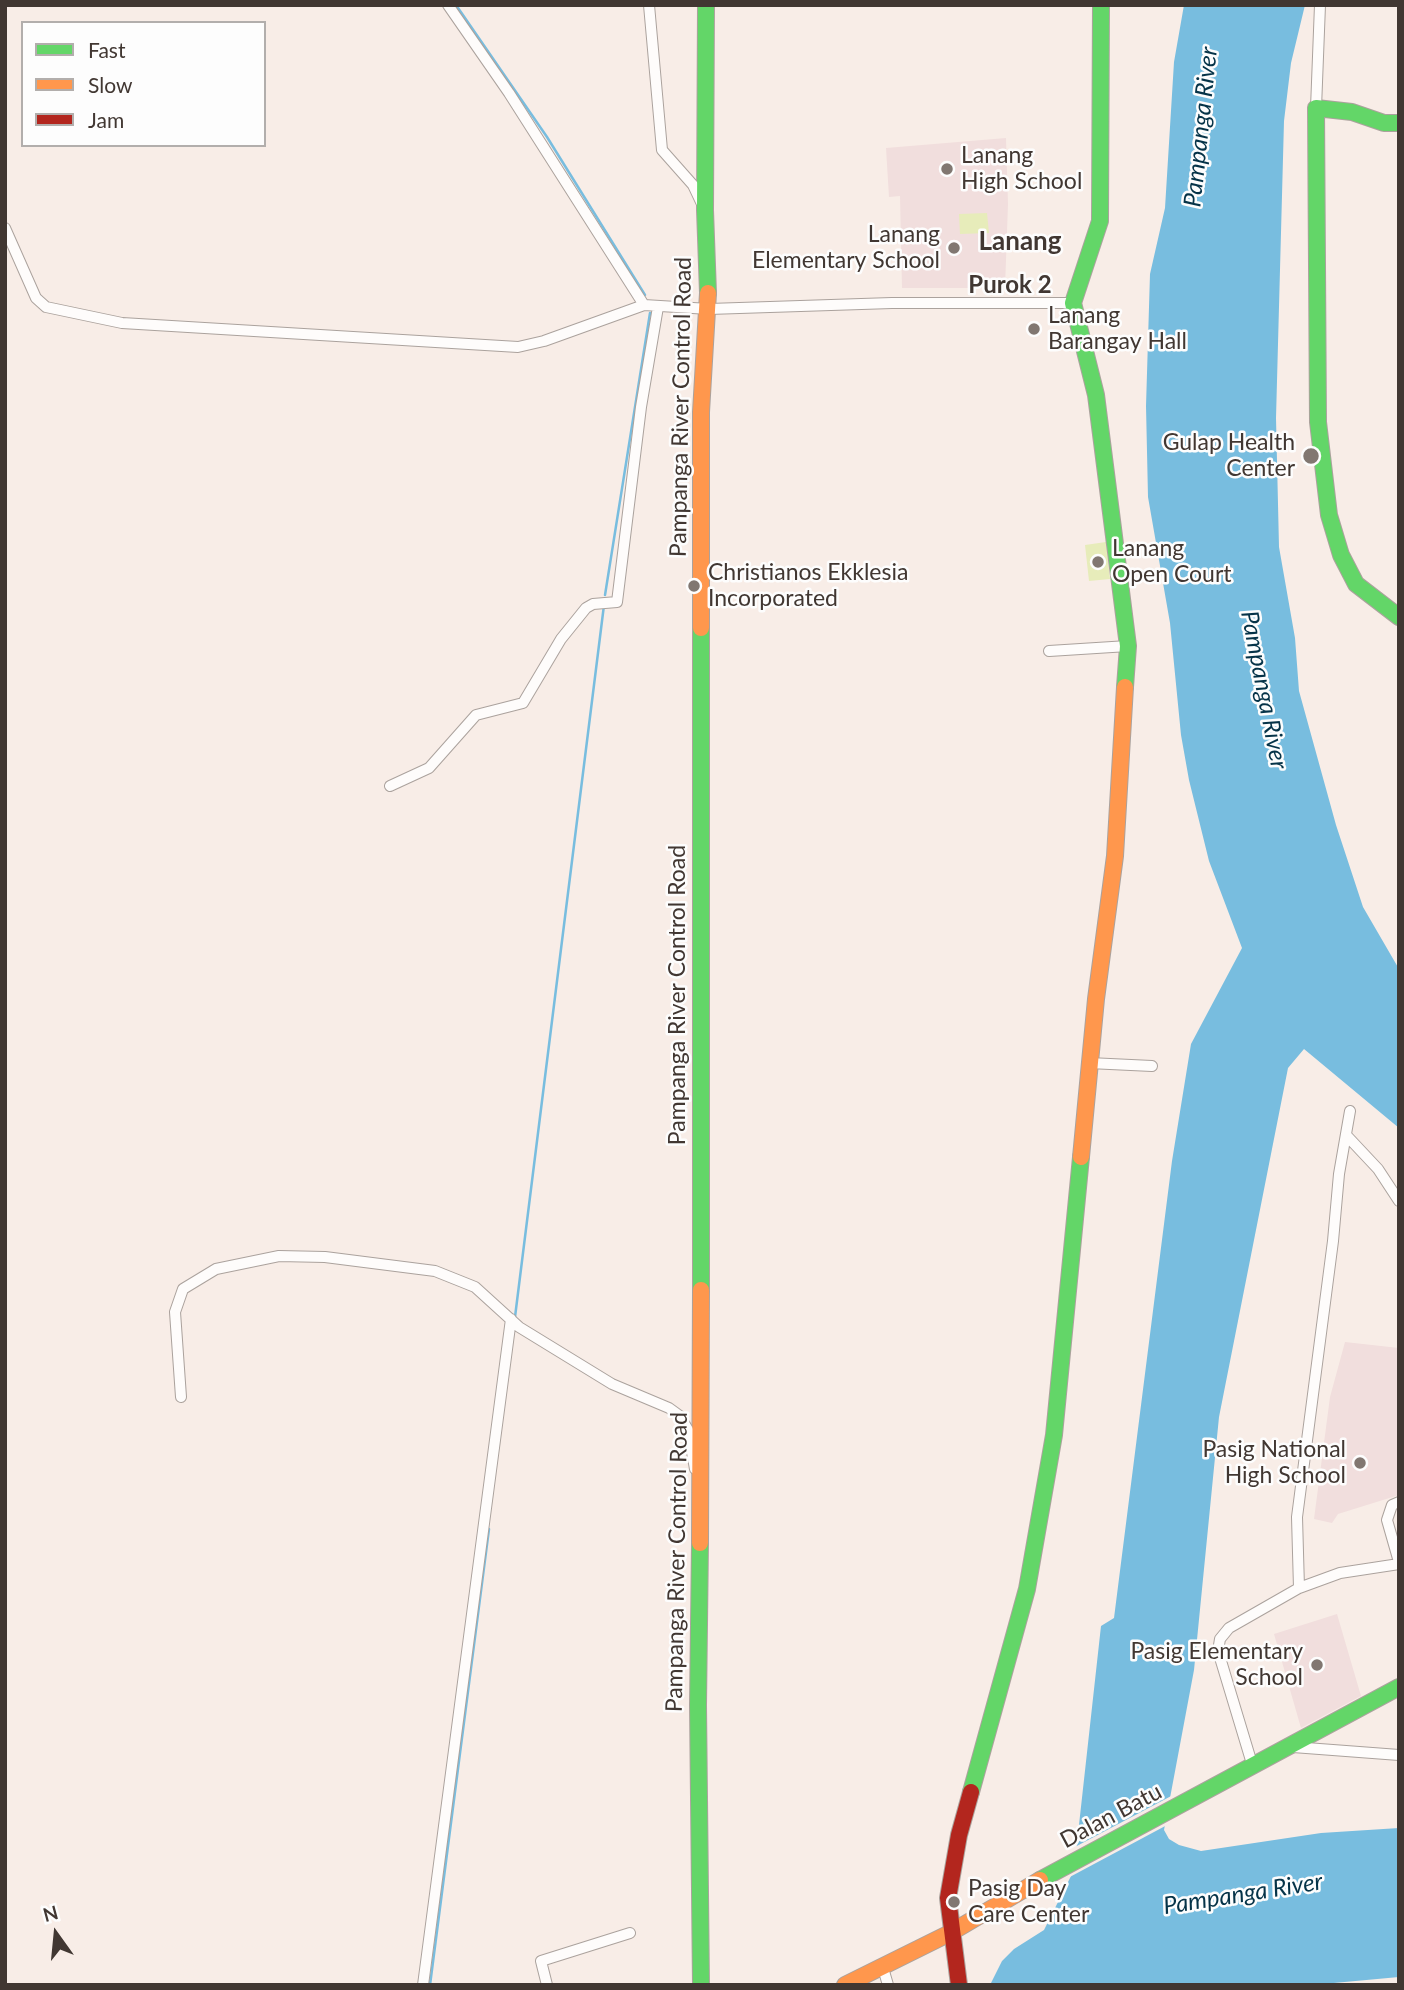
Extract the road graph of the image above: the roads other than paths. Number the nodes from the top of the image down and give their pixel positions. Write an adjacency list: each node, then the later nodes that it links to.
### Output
1 (448, 5): 11 (street)
2 (649, 5): 8 (street)
3 (706, 5): 8 (street, Pampanga River Control Road)
4 (1101, 5): 10 (street)
5 (1320, 5): 6 (street)
6 (1316, 108): 7 (street); 14 (street)
7 (1399, 123)
8 (705, 210): 13 (street, Pampanga River Control Road)
9 (5, 228): 11 (street)
10 (1073, 303): 13 (street); 15 (street)
11 (644, 305): 12 (street)
12 (657, 307): 13 (street); 17 (street)
13 (709, 309): 25 (street, Pampanga River Control Road)
14 (1399, 617)
15 (1128, 646): 16 (street); 18 (street)
16 (1049, 651)
17 (390, 786)
18 (1089, 1063): 19 (street); 34 (street)
19 (1152, 1066)
20 (1350, 1111): 21 (street)
21 (1347, 1136): 22 (street); 28 (street)
22 (1399, 1201)
23 (514, 1322): 24 (street); 25 (street); 36 (street)
24 (181, 1397)
25 (701, 1489): 38 (street, Pampanga River Control Road)
26 (1399, 1502): 27 (street)
27 (1399, 1563): 28 (street)
28 (1299, 1588): 32 (street)
29 (1399, 1687): 30 (street, Dalan Batu)
30 (1292, 1747): 31 (street); 32 (street, Dalan Batu)
31 (1399, 1755)
32 (1253, 1767): 34 (street, Dalan Batu)
33 (629, 1933): 37 (street)
34 (950, 1933): 35 (street, Dalan Batu); 41 (street)
35 (883, 1968): 39 (street, Dalan Batu); 40 (street)
36 (422, 1985)
37 (547, 1985)
38 (701, 1985)
39 (845, 1985)
40 (888, 1985)
41 (958, 1985)

